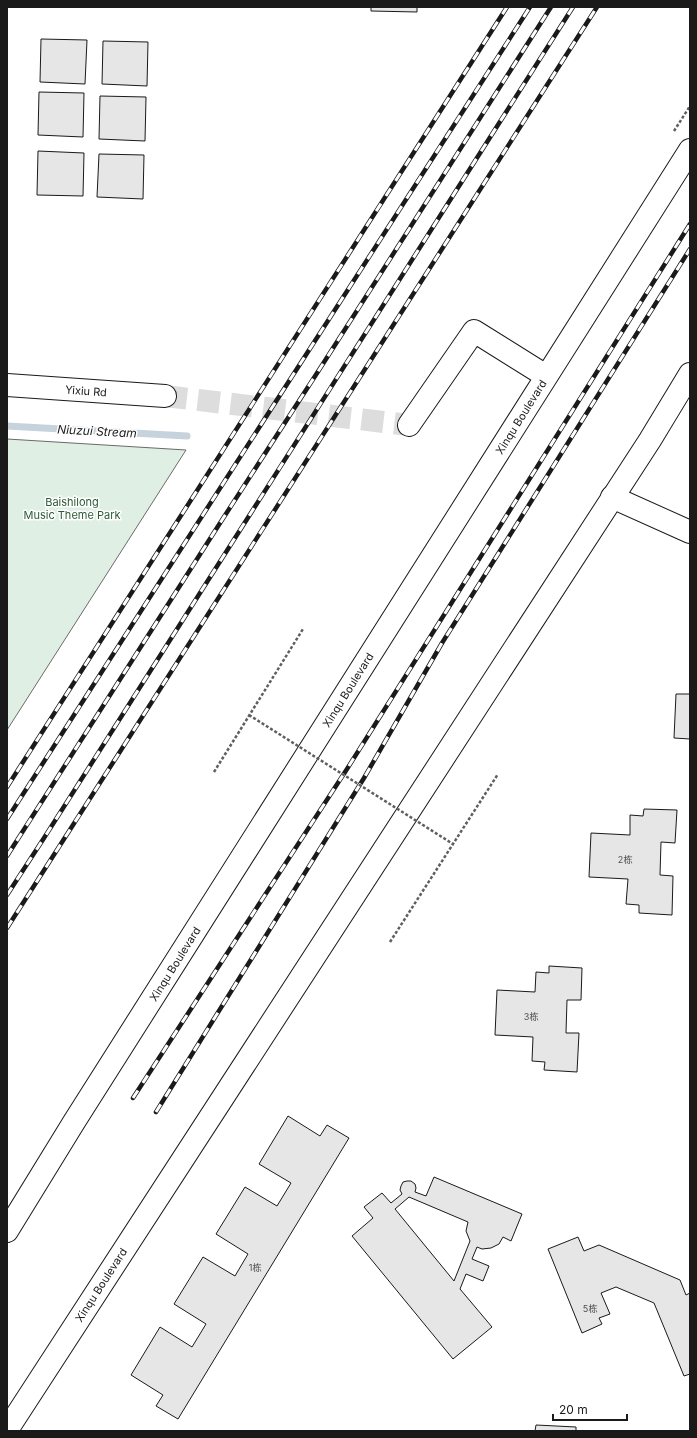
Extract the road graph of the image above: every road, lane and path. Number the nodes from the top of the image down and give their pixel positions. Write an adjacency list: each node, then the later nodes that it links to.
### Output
1 (690, 150): 3 (main road, Xinqu Boulevard)
2 (690, 374): 7 (main road, Xinqu Boulevard)
3 (546, 376): 6 (main road); 15 (main road, Xinqu Boulevard)
4 (7, 385): 5 (main road, Yixiu Rd)
5 (165, 396)
6 (409, 425)
7 (612, 497): 8 (main road); 16 (main road, Xinqu Boulevard)
8 (690, 532)
9 (303, 629): 10 (path)
10 (249, 715): 11 (path); 13 (path, bridge)
11 (214, 772)
12 (498, 774): 13 (path)
13 (453, 844): 14 (path)
14 (390, 942)
15 (7, 1231)
16 (35, 1387): 17 (main road, Xinqu Boulevard); 18 (main road)
17 (7, 1430)
18 (25, 1431)

